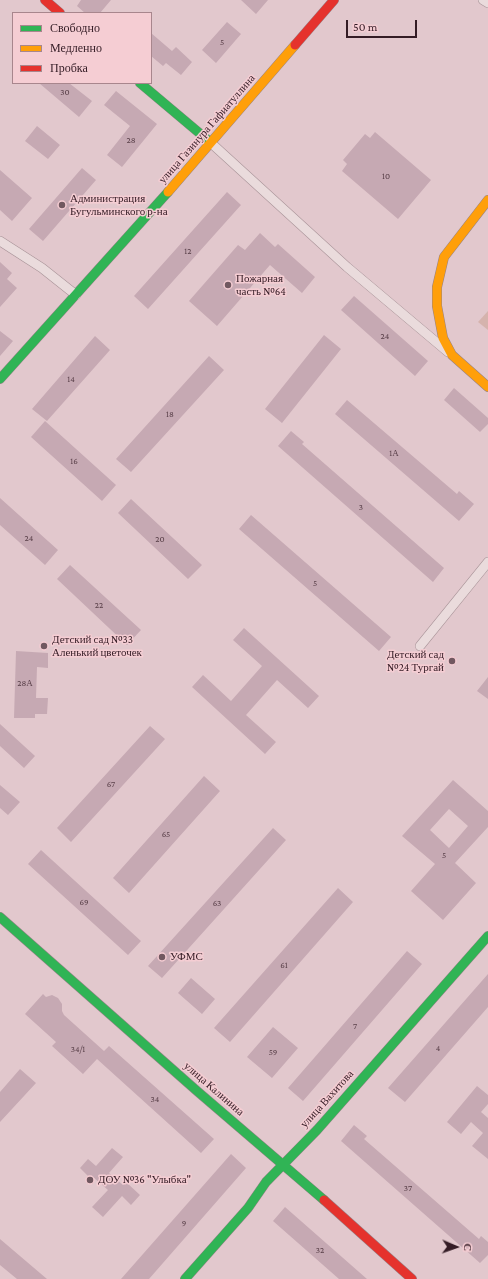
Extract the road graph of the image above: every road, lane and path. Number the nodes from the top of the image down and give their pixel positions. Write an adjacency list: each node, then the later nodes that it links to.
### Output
1 (45, 0): 5 (street)
2 (334, 0): 7 (street, улица Газинура Гафиатуллина)
3 (483, 0): 4 (street)
4 (488, 3)
5 (59, 12)
6 (141, 84): 7 (street)
7 (210, 142): 10 (street, улица Газинура Гафиатуллина); 11 (street)
8 (488, 200): 11 (street)
9 (0, 241): 10 (street)
10 (76, 295): 12 (street, улица Газинура Гафиатуллина)
11 (452, 356): 13 (street)
12 (0, 379)
13 (488, 387)
14 (488, 562): 15 (street)
15 (420, 646)
16 (0, 917): 18 (street, улица Калинина)
17 (488, 937): 18 (street, улица Вахитова)
18 (284, 1164): 19 (street, улица Вахитова); 20 (street, улица Калинина)
19 (185, 1279)
20 (412, 1279)

